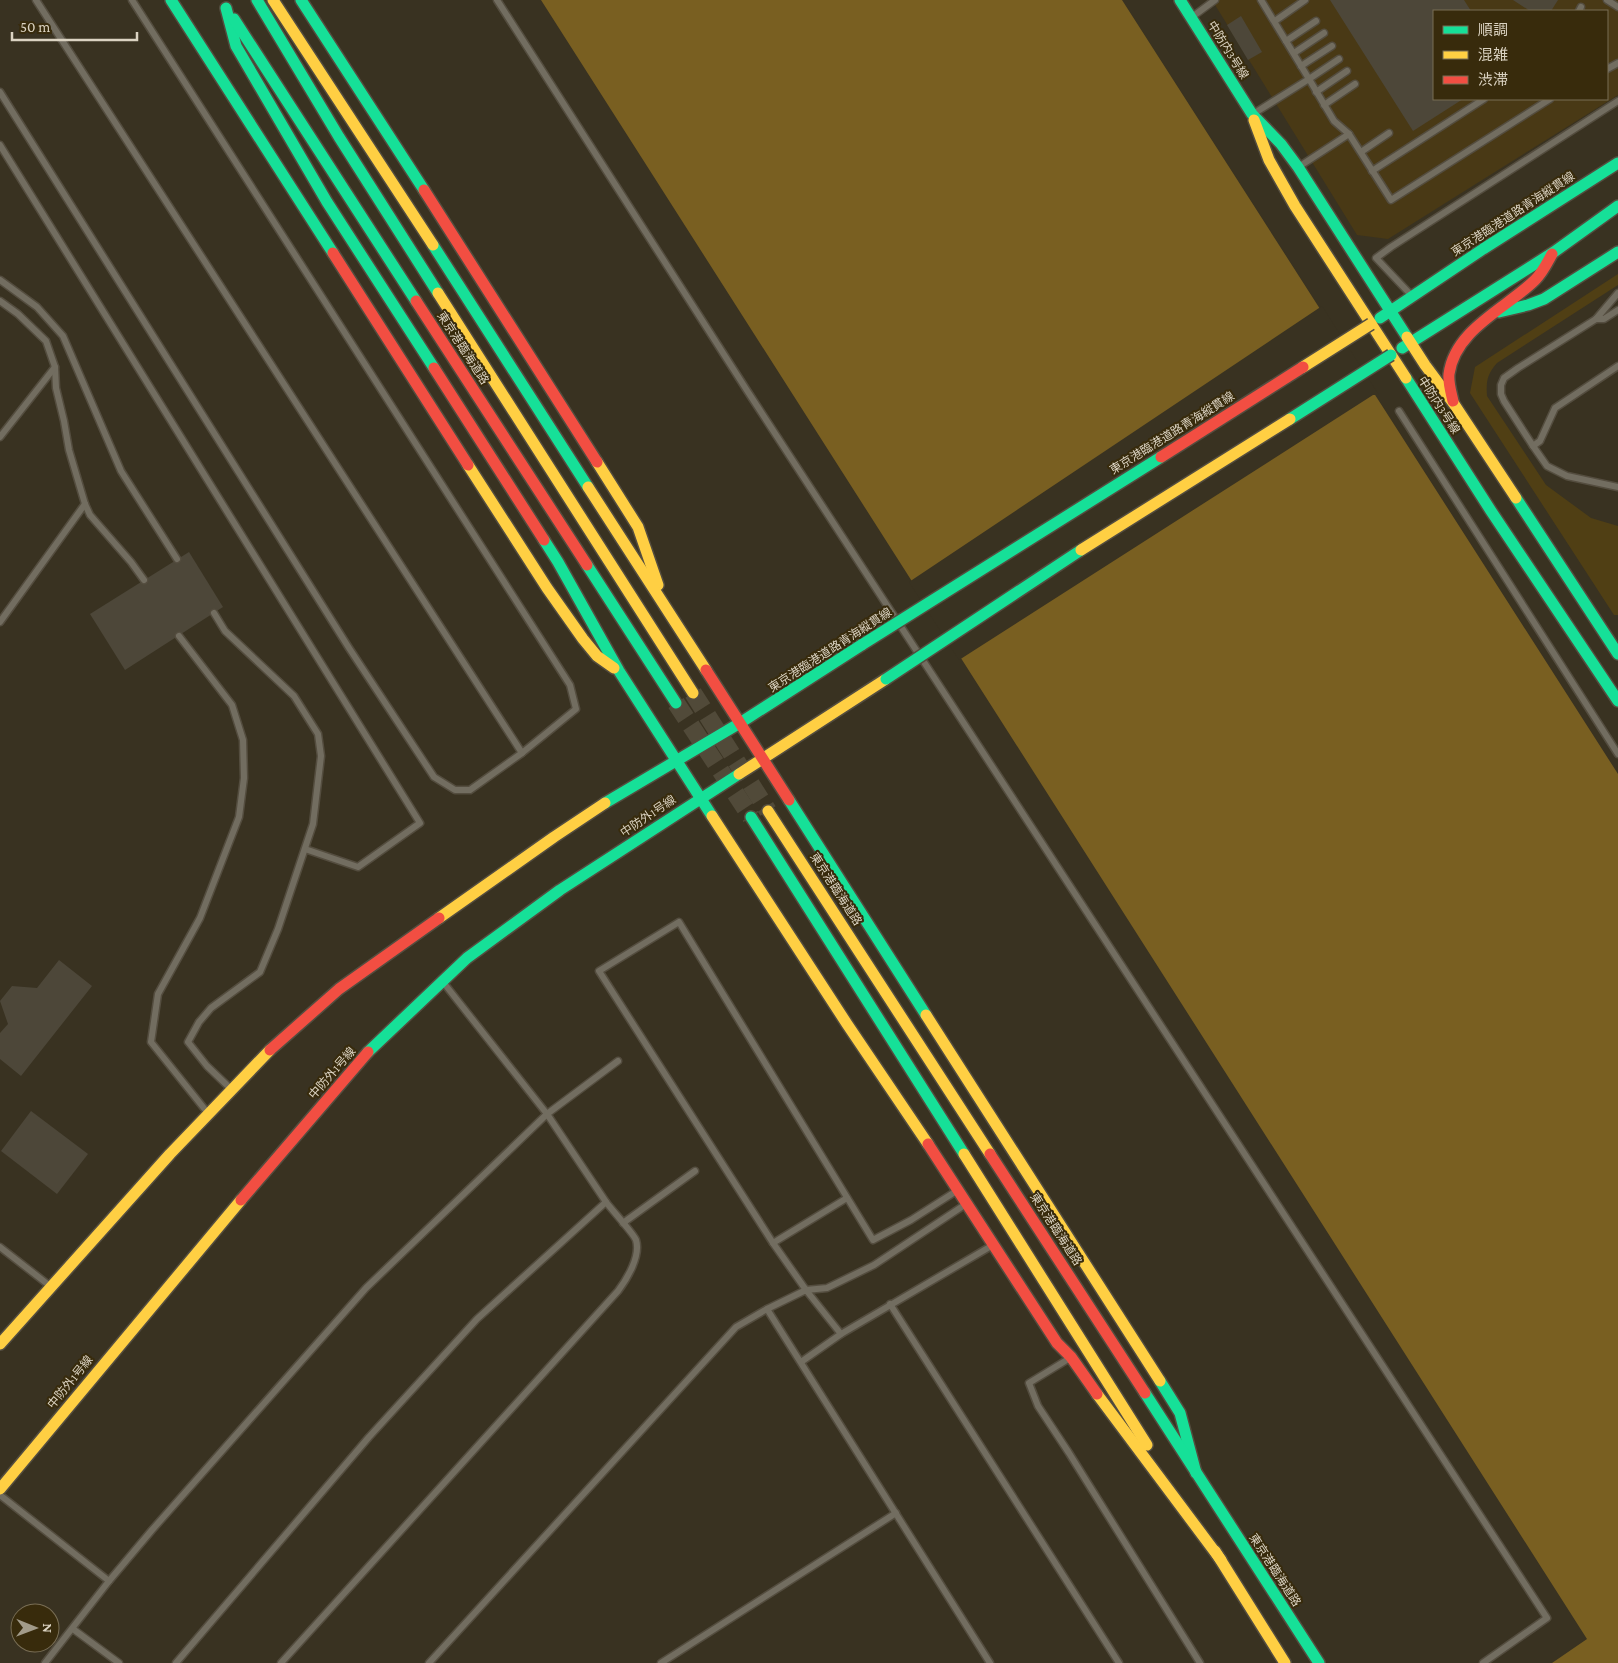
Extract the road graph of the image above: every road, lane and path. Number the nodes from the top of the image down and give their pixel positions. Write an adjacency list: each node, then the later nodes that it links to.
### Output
1 (36, 0): 76 (lane)
2 (132, 0): 76 (lane)
3 (171, 0): 70 (street)
4 (257, 0): 72 (street, 東京港臨海道路)
5 (273, 0): 64 (street)
6 (301, 0): 64 (street)
7 (497, 0): 124 (lane)
8 (1180, 0): 14 (street, 中防内3号線)
9 (1215, 0): 14 (lane)
10 (1261, 0): 15 (lane)
11 (1305, 0): 15 (lane)
12 (1608, 0): 13 (lane)
13 (1618, 7)
14 (1191, 17): 32 (street, 中防内3号線)
15 (1275, 21): 18 (lane)
16 (1316, 21): 18 (lane)
17 (1324, 34): 20 (lane)
18 (1286, 41): 20 (lane)
19 (1332, 46): 22 (lane)
20 (1294, 53): 22 (lane)
21 (1339, 59): 24 (lane)
22 (1301, 66): 24 (lane)
23 (1347, 71): 27 (lane)
24 (1309, 79): 27 (lane); 32 (lane)
25 (1355, 84): 31 (lane)
26 (0, 92): 76 (lane)
27 (1316, 92): 31 (lane)
28 (1482, 100): 39 (lane)
29 (1548, 100): 39 (lane)
30 (1618, 101): 45 (lane)
31 (1324, 104): 34 (lane)
32 (1252, 114): 38 (street, 中防内3号線); 51 (street, 中防内3号線)
33 (1389, 133): 36 (lane)
34 (1348, 134): 36 (lane); 38 (lane)
35 (0, 146): 83 (lane)
36 (1361, 152): 39 (lane)
37 (1618, 163): 45 (street, 東京港臨港道路青海縦貫線)
38 (1298, 168): 48 (street, 中防内3号線)
39 (1372, 171)
40 (1618, 206): 41 (street)
41 (1554, 252): 49 (street); 52 (street)
42 (1618, 252): 49 (street)
43 (0, 280): 62 (lane)
44 (1618, 293): 50 (lane)
45 (1413, 296): 48 (street, 東京港臨港道路青海縦貫線)
46 (0, 301): 55 (lane)
47 (1618, 310): 50 (lane)
48 (1391, 312): 51 (street, 東京港臨港道路青海縦貫線); 52 (street, 中防内3号線)
49 (1495, 313): 56 (street)
50 (1596, 319): 59 (lane)
51 (1372, 324): 53 (street, 中防内3号線); 75 (street, 東京港臨港道路青海縦貫線, bridge)
52 (1411, 342): 53 (street); 56 (street, 中防内3号線)
53 (1391, 356): 71 (street, 中防内3号線); 78 (street, bridge)
54 (1618, 366): 59 (lane)
55 (55, 367): 58 (lane); 61 (lane)
56 (1454, 404): 68 (street, 中防内3号線)
57 (1399, 411): 77 (lane)
58 (0, 437)
59 (1533, 446): 60 (lane)
60 (1618, 487)
61 (84, 504): 63 (lane); 66 (lane)
62 (177, 559)
63 (144, 580)
64 (667, 612): 75 (street)
65 (214, 613): 83 (lane)
66 (0, 622)
67 (179, 636): 87 (lane)
68 (1618, 654)
69 (1618, 663): 71 (street)
70 (619, 671): 74 (street, 東京港臨海道路); 79 (street)
71 (1600, 674): 73 (street, 中防内3号線)
72 (693, 693)
73 (1618, 700)
74 (676, 703)
75 (740, 723): 78 (street); 79 (street)
76 (522, 753)
77 (1618, 754)
78 (762, 758): 80 (street, 中防外1号線); 106 (street)
79 (677, 761): 80 (street); 86 (street)
80 (701, 797): 84 (street, 中防外1号線); 90 (street)
81 (768, 811): 106 (street, 東京港臨海道路)
82 (751, 817): 110 (street)
83 (305, 849): 86 (lane)
84 (442, 981): 88 (lane); 107 (street, 中防外1号線)
85 (618, 1061): 88 (lane)
86 (231, 1089): 87 (street)
87 (208, 1113): 98 (street)
88 (547, 1114): 92 (lane); 111 (lane)
89 (695, 1171): 94 (lane)
90 (958, 1189): 91 (lane); 93 (street)
91 (846, 1198): 95 (lane); 95 (lane)
92 (606, 1202): 94 (lane); 115 (lane)
93 (968, 1203): 96 (street); 99 (lane)
94 (623, 1223): 116 (lane)
95 (772, 1243): 99 (lane)
96 (994, 1244): 100 (lane); 104 (street)
97 (0, 1246): 98 (lane)
98 (50, 1286): 103 (street)
99 (806, 1290): 101 (lane); 102 (lane)
100 (890, 1304): 102 (lane); 120 (lane)
101 (767, 1309): 105 (lane); 117 (lane)
102 (840, 1334): 105 (lane)
103 (0, 1344)
104 (1071, 1357): 110 (street); 121 (lane)
105 (800, 1362): 109 (lane)
106 (1196, 1473): 123 (street, 東京港臨海道路)
107 (0, 1489)
108 (0, 1495): 111 (lane)
109 (896, 1513): 118 (lane); 119 (lane)
110 (1221, 1560): 122 (street)
111 (109, 1581): 112 (lane)
112 (73, 1628): 113 (lane); 114 (lane)
113 (45, 1663)
114 (119, 1663)
115 (176, 1663)
116 (281, 1663)
117 (429, 1663)
118 (661, 1663)
119 (990, 1663)
120 (1119, 1663)
121 (1200, 1663)
122 (1285, 1663)
123 (1319, 1663)
124 (1483, 1663)

